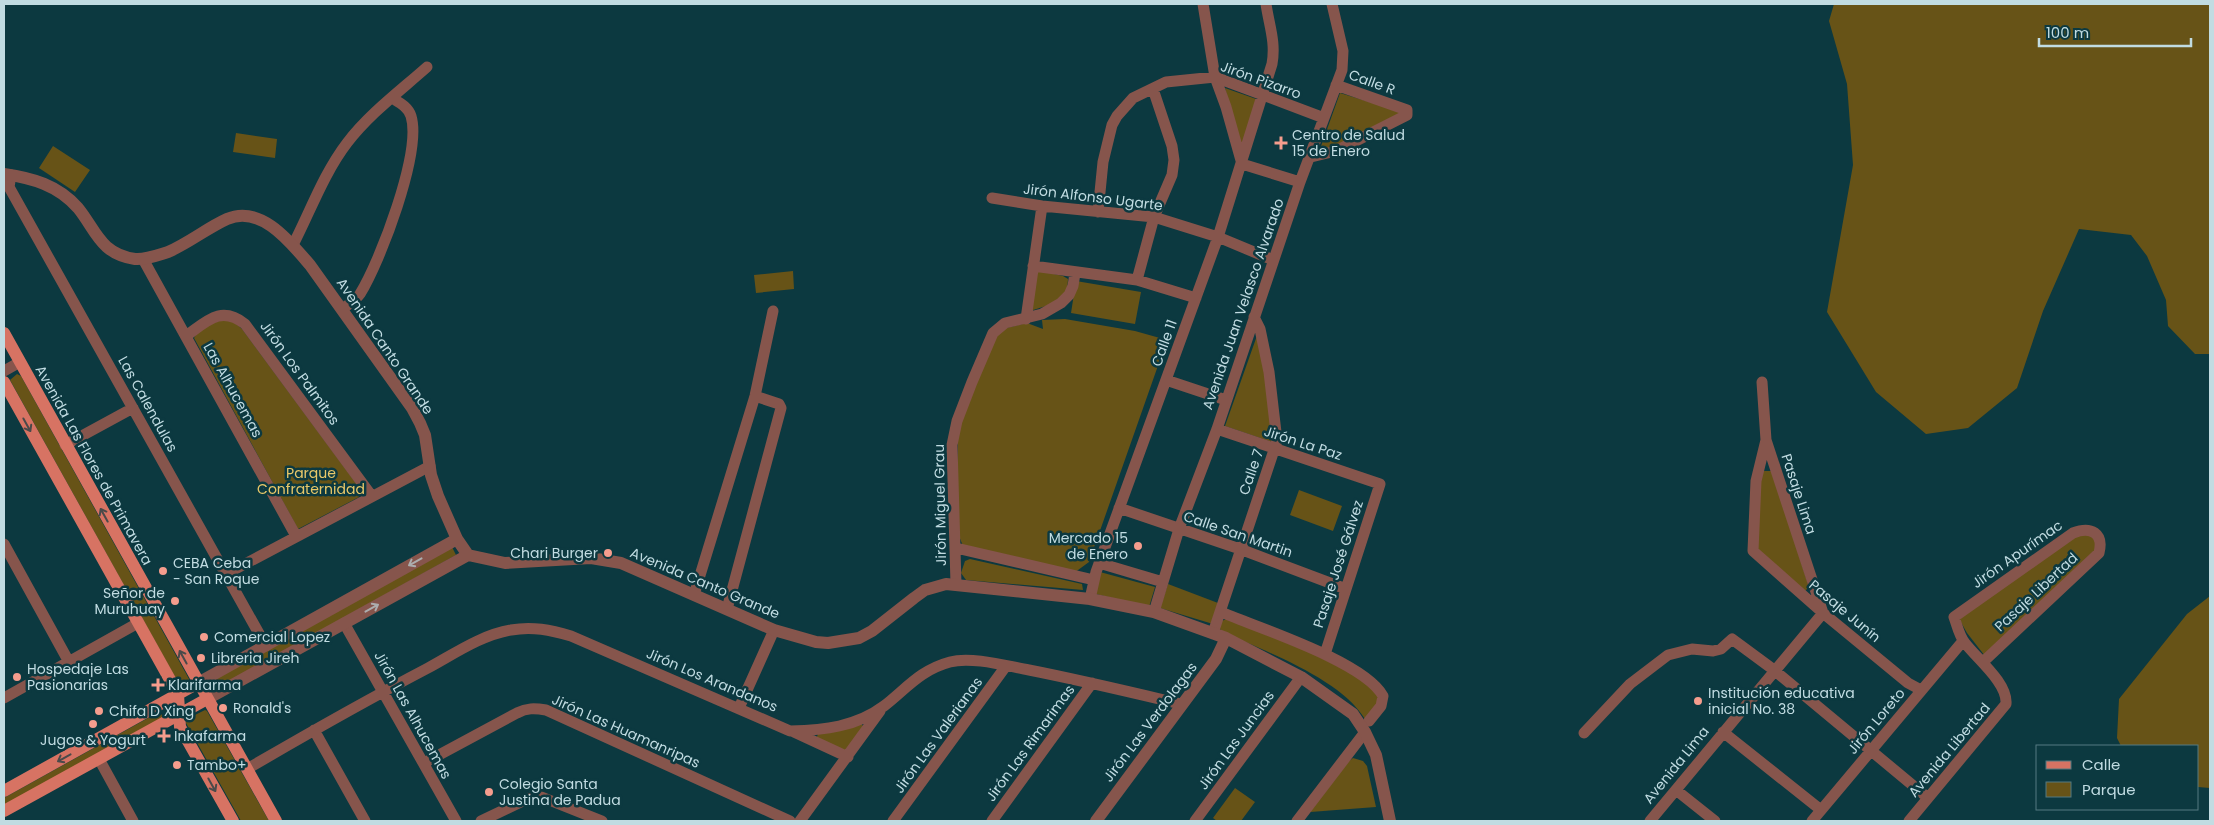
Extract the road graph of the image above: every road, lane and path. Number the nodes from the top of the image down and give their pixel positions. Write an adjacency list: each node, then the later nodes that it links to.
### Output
1 (1202, 4): 5 (street)
2 (1266, 4): 8 (street, Calle 11)
3 (1332, 4): 6 (street, Avenida Juan Velasco Alvarado)
4 (427, 67): 9 (street)
5 (1215, 77): 7 (street, Jirón Pizarro); 8 (street, Jirón Pizarro); 12 (street)
6 (1336, 85): 10 (street, Avenida Juan Velasco Alvarado); 11 (street, Calle R)
7 (1153, 89): 17 (street, Jirón Pizarro); 18 (street)
8 (1261, 96): 10 (street, Jirón Pizarro); 12 (street, Calle 11)
9 (392, 98): 20 (street); 27 (street)
10 (1324, 118): 11 (street, Avenida Juan Velasco Alvarado)
11 (1310, 157): 14 (street, Avenida Juan Velasco Alvarado)
12 (1242, 164): 14 (street); 19 (street, Calle 11)
13 (7, 174): 21 (street); 40 (street, Las Calendulas)
14 (1300, 182): 22 (street, Avenida Juan Velasco Alvarado)
15 (992, 198): 16 (street, Jirón Alfonso Ugarte)
16 (1042, 206): 17 (street, Jirón Alfonso Ugarte); 23 (street)
17 (1098, 212): 18 (street, Jirón Alfonso Ugarte)
18 (1154, 217): 19 (street, Jirón Alfonso Ugarte); 25 (street)
19 (1218, 237): 22 (street, Jirón Alfonso Ugarte); 26 (street, Calle 11)
20 (293, 245): 21 (street, Avenida Canto Grande); 27 (street, Avenida Canto Grande)
21 (143, 259): 32 (street, Las Alhucemas)
22 (1273, 260): 29 (street, Avenida Juan Velasco Alvarado)
23 (1034, 266): 24 (street); 30 (street)
24 (1075, 273): 25 (street); 30 (street, Jirón Miguel Grau)
25 (1137, 280): 26 (street)
26 (1196, 298): 35 (street, Calle 11)
27 (342, 309): 45 (street, Avenida Canto Grande)
28 (773, 311): 38 (street)
29 (1254, 317): 39 (street, Avenida Juan Velasco Alvarado); 44 (street, Calle 7)
30 (1026, 319): 54 (street, Jirón Miguel Grau)
31 (4, 333): 33 (main road, Avenida Las Flores de Primavera)
32 (186, 336): 47 (street, Jirón Los Palmitos); 50 (street, Las Alhucemas)
33 (20, 362): 34 (street); 43 (main road, Avenida Las Flores de Primavera)
34 (4, 371)
35 (1166, 380): 39 (street); 48 (street, Calle 11)
36 (4, 382): 69 (main road, one-way to 69)
37 (1762, 382): 42 (street, Pasaje Lima)
38 (755, 396): 63 (street); 65 (street)
39 (1226, 400): 41 (street, Avenida Juan Velasco Alvarado)
40 (133, 408): 43 (street); 58 (street, Las Calendulas)
41 (1216, 429): 44 (street, Jirón La Paz); 49 (street, Avenida Juan Velasco Alvarado)
42 (1766, 440): 68 (street, Pasaje Lima); 68 (street, Pasaje Junín)
43 (66, 445): 82 (main road, Avenida Las Flores de Primavera, one-way to 43)
44 (1275, 450): 46 (street, Jirón La Paz); 55 (street, Calle 7)
45 (430, 466): 47 (street); 52 (street, Avenida Canto Grande)
46 (1380, 484): 62 (street, Pasaje José Gálvez)
47 (370, 496): 50 (street)
48 (1119, 508): 49 (street, Calle San Martin); 57 (street, Calle 11)
49 (1179, 529): 55 (street, Calle San Martin); 60 (street, Avenida Juan Velasco Alvarado)
50 (296, 536): 58 (street)
51 (2099, 538): 74 (street, Jirón Apurímac); 78 (street, Pasaje Libertad)
52 (457, 539): 56 (street, Avenida Canto Grande); 75 (street, one-way to 75)
53 (4, 544): 77 (street)
54 (956, 548): 59 (street); 61 (street, Jirón Miguel Grau)
55 (1240, 549): 62 (street, Calle San Martin); 67 (street, Calle 7)
56 (468, 555): 63 (street, Avenida Canto Grande); 70 (street, one-way to 56)
57 (1099, 563): 59 (street, Calle 11); 60 (street)
58 (226, 574): 75 (street, Las Calendulas)
59 (1094, 580): 64 (street, Calle 11)
60 (1163, 582): 66 (street, Avenida Juan Velasco Alvarado)
61 (956, 584): 64 (street, Avenida Canto Grande); 71 (street, Avenida Canto Grande)
62 (1346, 589): 76 (street, Pasaje José Gálvez)
63 (694, 594): 65 (street, Avenida Canto Grande)
64 (1090, 599): 66 (street, Avenida Canto Grande)
65 (727, 609): 71 (street, Avenida Canto Grande)
66 (1154, 612): 72 (street, Avenida Canto Grande)
67 (1221, 612): 72 (street, Calle 7); 76 (street)
68 (1822, 613): 80 (street, Avenida Lima); 84 (street, Pasaje Junín)
69 (138, 623): 77 (street); 86 (main road)
70 (344, 623): 85 (street, Jirón Las Alhucemas); 88 (street)
71 (774, 630): 91 (street)
72 (1214, 633): 73 (street, Avenida Canto Grande)
73 (1226, 638): 81 (street, Avenida Canto Grande); 89 (street, Jirón Las Verdolagas)
74 (1963, 642): 78 (street); 84 (street, Jirón Loreto)
75 (266, 646): 82 (street)
76 (1325, 654): 93 (street)
77 (69, 662): 87 (street)
78 (1983, 662): 105 (street, Avenida Libertad)
79 (1006, 666): 83 (street, Jirón Los Arandanos); 90 (street, Jirón Los Arandanos); 117 (street, Jirón Las Valerianas)
80 (1774, 670): 96 (street, Avenida Lima); 97 (street); 98 (street)
81 (1301, 677): 93 (street, Avenida Canto Grande); 120 (street, Jirón Las Juncias)
82 (198, 683): 86 (main road); 88 (main road, Avenida Las Flores de Primavera)
83 (1092, 683): 89 (street, Jirón Los Arandanos); 118 (street, Jirón Las Rimarimas)
84 (1921, 690): 98 (street, Jirón Loreto)
85 (383, 692): 91 (street, Jirón Los Arandanos); 94 (street, Jirón Los Arandanos); 101 (street, Jirón Las Alhucemas)
86 (178, 694): 92 (main road); 104 (main road, one-way to 104)
87 (4, 698)
88 (207, 699): 92 (main road); 102 (main road, Avenida Las Flores de Primavera)
89 (1181, 704): 119 (street, Jirón Las Verdolagas)
90 (884, 706): 95 (street, Jirón Los Arandanos); 99 (street)
91 (739, 708): 95 (street, Jirón Los Arandanos)
92 (179, 714): 100 (main road); 109 (main road, one-way to 109)
93 (1367, 727): 121 (street); 122 (street, Avenida Canto Grande)
94 (314, 730): 102 (street, Jirón Los Arandanos); 111 (street)
95 (790, 731): 99 (street)
96 (1723, 732): 103 (street, Avenida Lima); 106 (street)
97 (1584, 734)
98 (1870, 751): 105 (street); 106 (street, Jirón Loreto)
99 (848, 757): 116 (street)
100 (99, 759): 107 (main road); 108 (street)
101 (424, 764): 112 (street, Jirón Las Alhucemas); 115 (street, Jirón Las Huamanripas)
102 (247, 768): 110 (main road, Avenida Las Flores de Primavera)
103 (1676, 790): 123 (street, Avenida Lima); 124 (street)
104 (4, 791)
105 (1928, 798): 126 (street, Avenida Libertad)
106 (1821, 810): 125 (street, Jirón Loreto)
107 (4, 811)
108 (133, 821)
109 (233, 821)
110 (276, 821)
111 (365, 821)
112 (456, 821)
113 (481, 821): 114 (street)
114 (602, 821)
115 (790, 821)
116 (800, 821)
117 (893, 821)
118 (992, 821)
119 (1096, 821)
120 (1195, 821)
121 (1297, 821)
122 (1390, 821)
123 (1650, 821)
124 (1715, 821)
125 (1812, 821)
126 (1909, 821)

